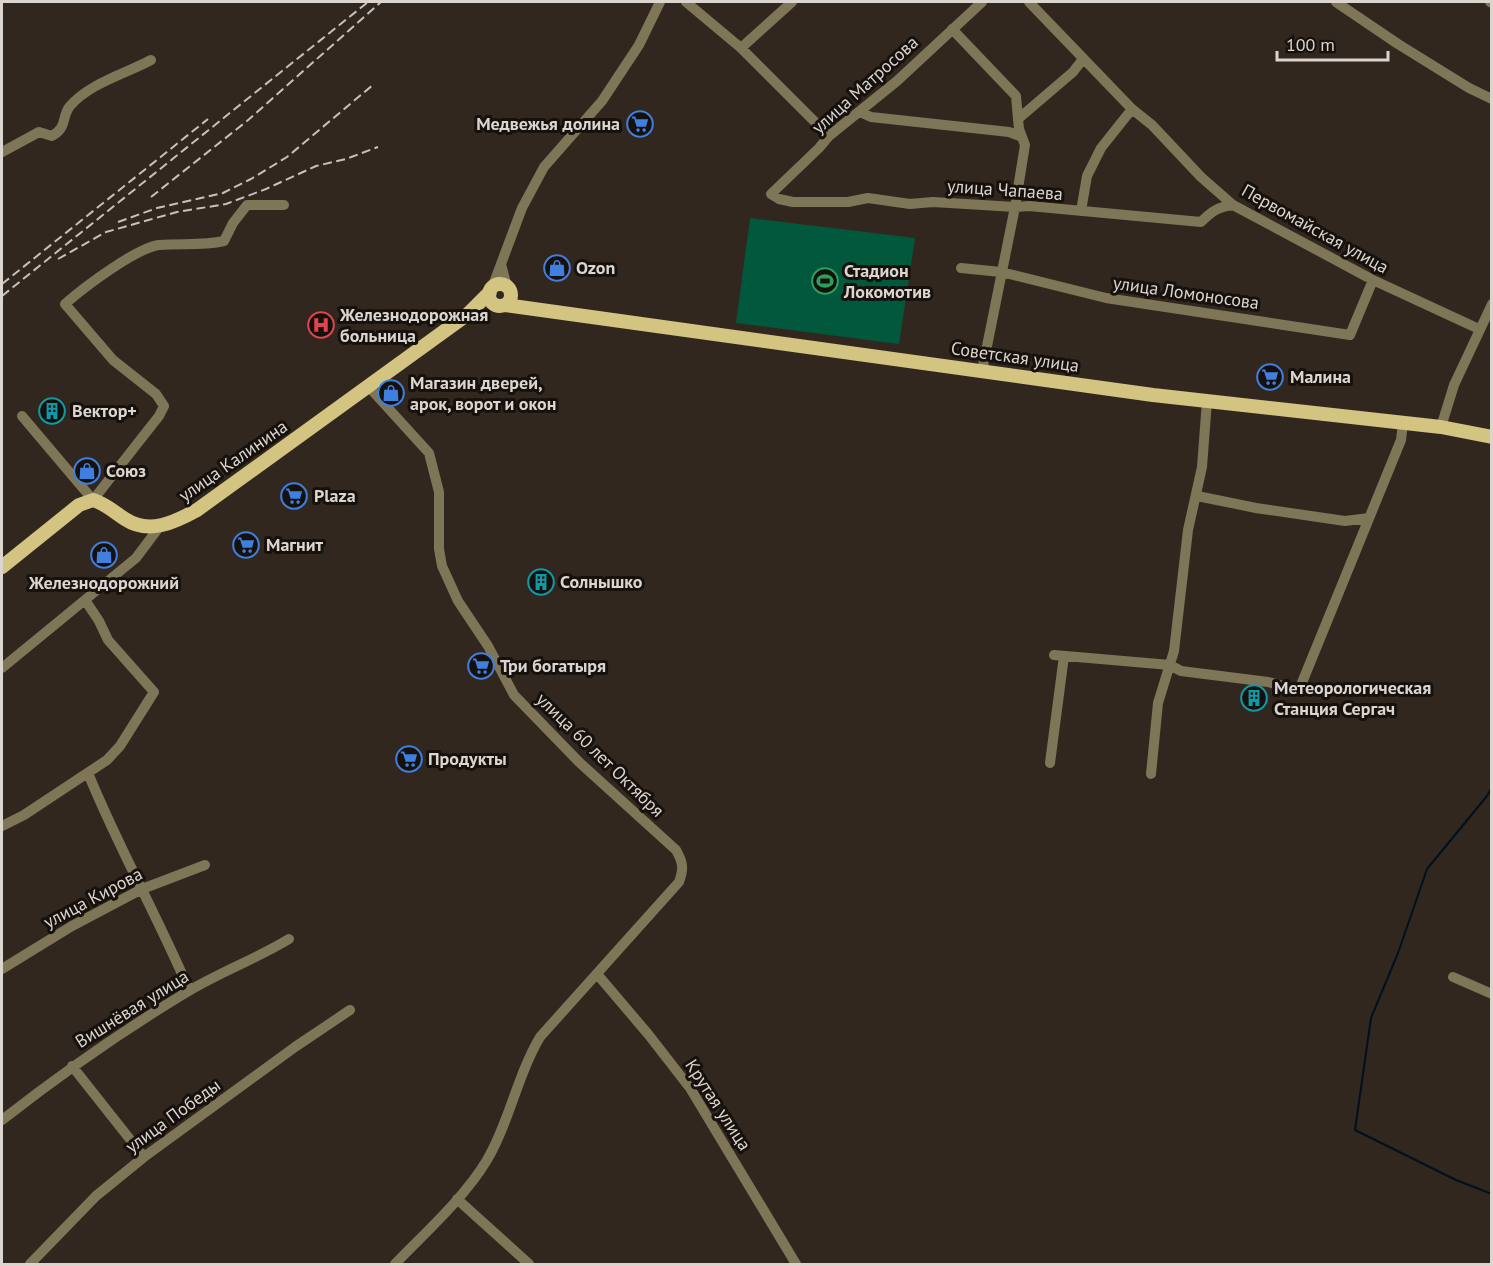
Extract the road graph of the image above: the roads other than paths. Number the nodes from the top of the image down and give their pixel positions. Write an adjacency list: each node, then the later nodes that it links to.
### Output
1 (660, 2): 23 (street)
2 (686, 2): 8 (street)
3 (792, 2): 8 (street)
4 (982, 2): 7 (street, улица Матросова)
5 (1029, 2): 9 (street, Первомайская улица)
6 (1336, 2): 11 (street)
7 (952, 29): 13 (street, улица Матросова); 14 (street)
8 (741, 48): 15 (street)
9 (1083, 59): 12 (street, Первомайская улица); 14 (street)
10 (151, 60): 17 (street)
11 (1491, 99)
12 (1132, 109): 20 (street, Первомайская улица); 22 (street)
13 (860, 112): 15 (street, улица Матросова); 16 (street)
14 (1018, 119): 16 (street)
15 (829, 136): 18 (street, улица Матросова)
16 (1022, 137): 21 (street)
17 (2, 152)
18 (771, 194): 21 (street, улица Чапаева)
19 (284, 205): 40 (street)
20 (1233, 205): 22 (street, улица Чапаева); 26 (street, Первомайская улица)
21 (1015, 207): 22 (street, улица Чапаева); 25 (street)
22 (1082, 211)
23 (501, 264): 27 (street); 28 (street)
24 (961, 268): 25 (street, улица Ломоносова)
25 (1001, 272): 26 (street, улица Ломоносова); 32 (street)
26 (1373, 280): 31 (street, Первомайская улица)
27 (491, 290): 28 (main road); 30 (main road)
28 (505, 298): 30 (main road); 32 (main road, Советская улица)
29 (1491, 304): 31 (street)
30 (468, 314): 33 (main road, улица Калинина)
31 (1479, 329): 37 (street)
32 (982, 371): 34 (main road, Советская улица)
33 (368, 386): 42 (main road, улица Калинина); 55 (street, улица 60 лет Октября)
34 (1208, 401): 36 (main road, Советская улица); 39 (street)
35 (22, 416): 40 (street)
36 (1403, 423): 37 (main road, Советская улица); 41 (street)
37 (1441, 427): 38 (main road, Советская улица)
38 (1491, 437)
39 (1197, 496): 41 (street); 45 (street)
40 (93, 500): 42 (main road); 43 (main road)
41 (1369, 518): 45 (street)
42 (160, 526): 44 (street)
43 (2, 567)
44 (85, 600): 46 (street); 48 (street)
45 (1170, 665): 47 (street); 49 (street)
46 (2, 668)
47 (1050, 763)
48 (88, 773): 50 (street); 52 (street)
49 (1151, 774)
50 (2, 826)
51 (204, 865): 52 (street, улица Кирова)
52 (142, 889): 54 (street, улица Кирова); 57 (street)
53 (289, 939): 57 (street, Вишнёвая улица)
54 (2, 969)
55 (597, 974): 63 (street); 67 (street, Крутая улица)
56 (1453, 977): 58 (street)
57 (189, 990): 60 (street, Вишнёвая улица)
58 (1491, 994)
59 (350, 1010): 62 (street, улица Победы)
60 (72, 1066): 61 (street, Вишнёвая улица); 62 (street)
61 (2, 1120)
62 (144, 1157): 64 (street, улица Победы)
63 (457, 1199): 65 (street); 66 (street)
64 (30, 1264)
65 (395, 1264)
66 (529, 1264)
67 (796, 1264)

